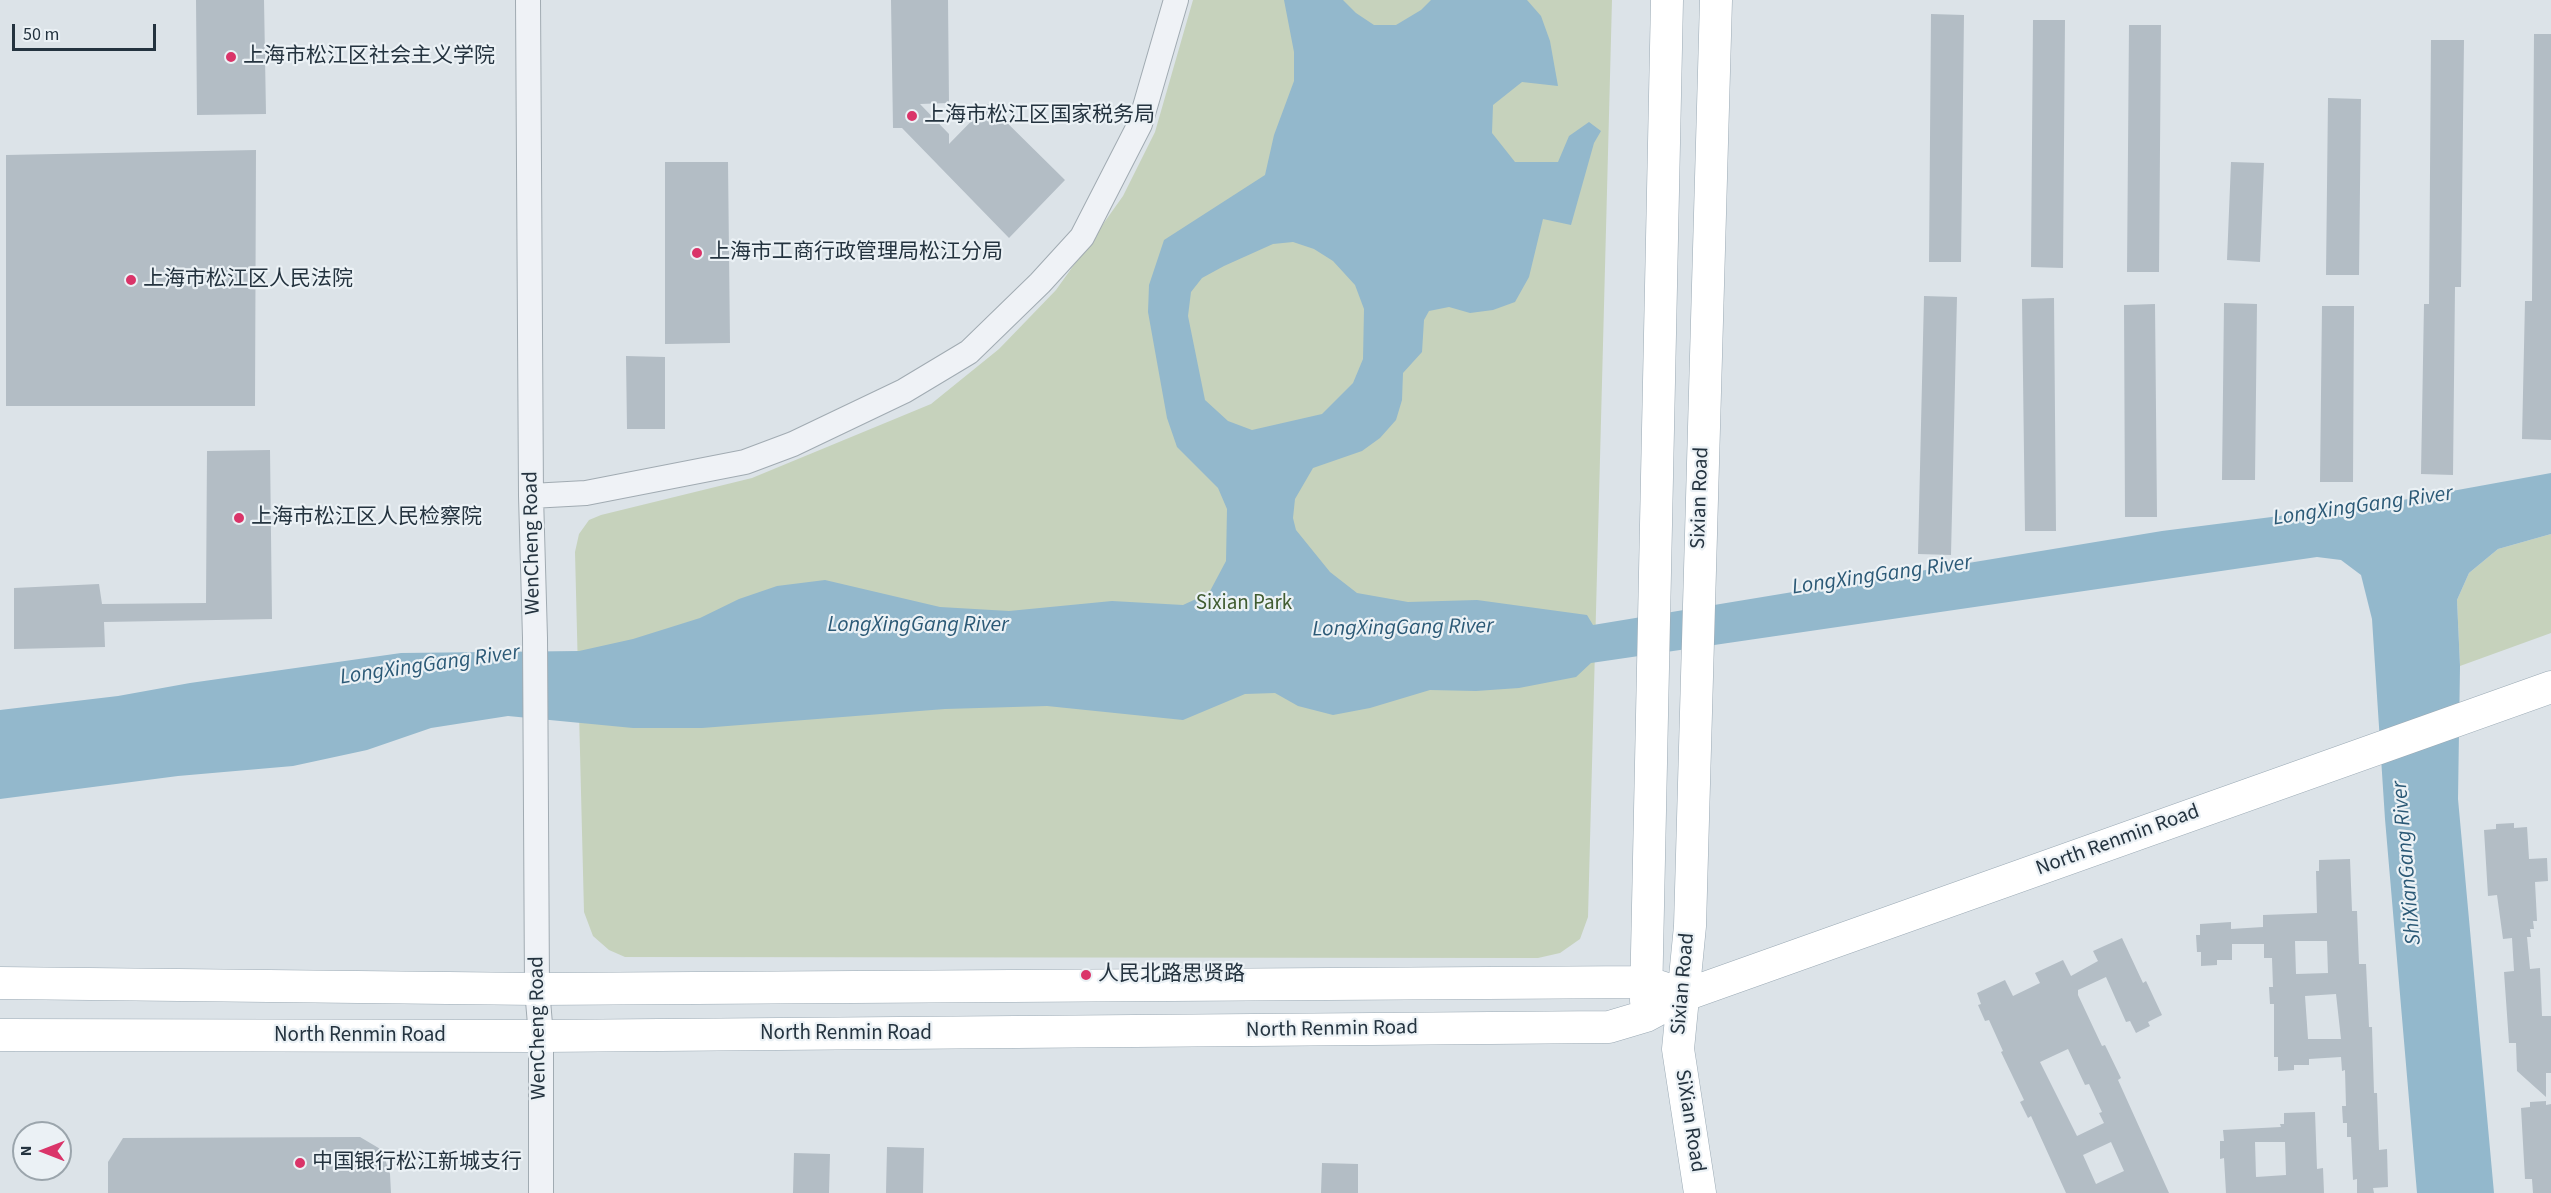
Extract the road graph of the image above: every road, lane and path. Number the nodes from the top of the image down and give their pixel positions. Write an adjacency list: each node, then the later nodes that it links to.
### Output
1 (528, 0): 5 (street, WenCheng Road)
2 (1176, 0): 5 (street)
3 (1667, 0): 7 (main road, Sixian Road)
4 (1716, 0): 10 (main road, Sixian Road)
5 (531, 496): 9 (street, WenCheng Road)
6 (2551, 687): 10 (main road, North Renmin Road)
7 (1645, 982): 9 (main road); 10 (main road); 11 (main road, Sixian Road)
8 (0, 983): 9 (main road)
9 (537, 989): 13 (street, WenCheng Road)
10 (1685, 995): 11 (main road, North Renmin Road); 14 (main road, Sixian Road)
11 (1646, 1016): 13 (main road, North Renmin Road); 14 (main road, Sixian Road)
12 (0, 1035): 13 (main road, North Renmin Road)
13 (541, 1036): 15 (street, WenCheng Road)
14 (1678, 1049): 16 (main road, SiXian Road)
15 (541, 1193)
16 (1700, 1193)

